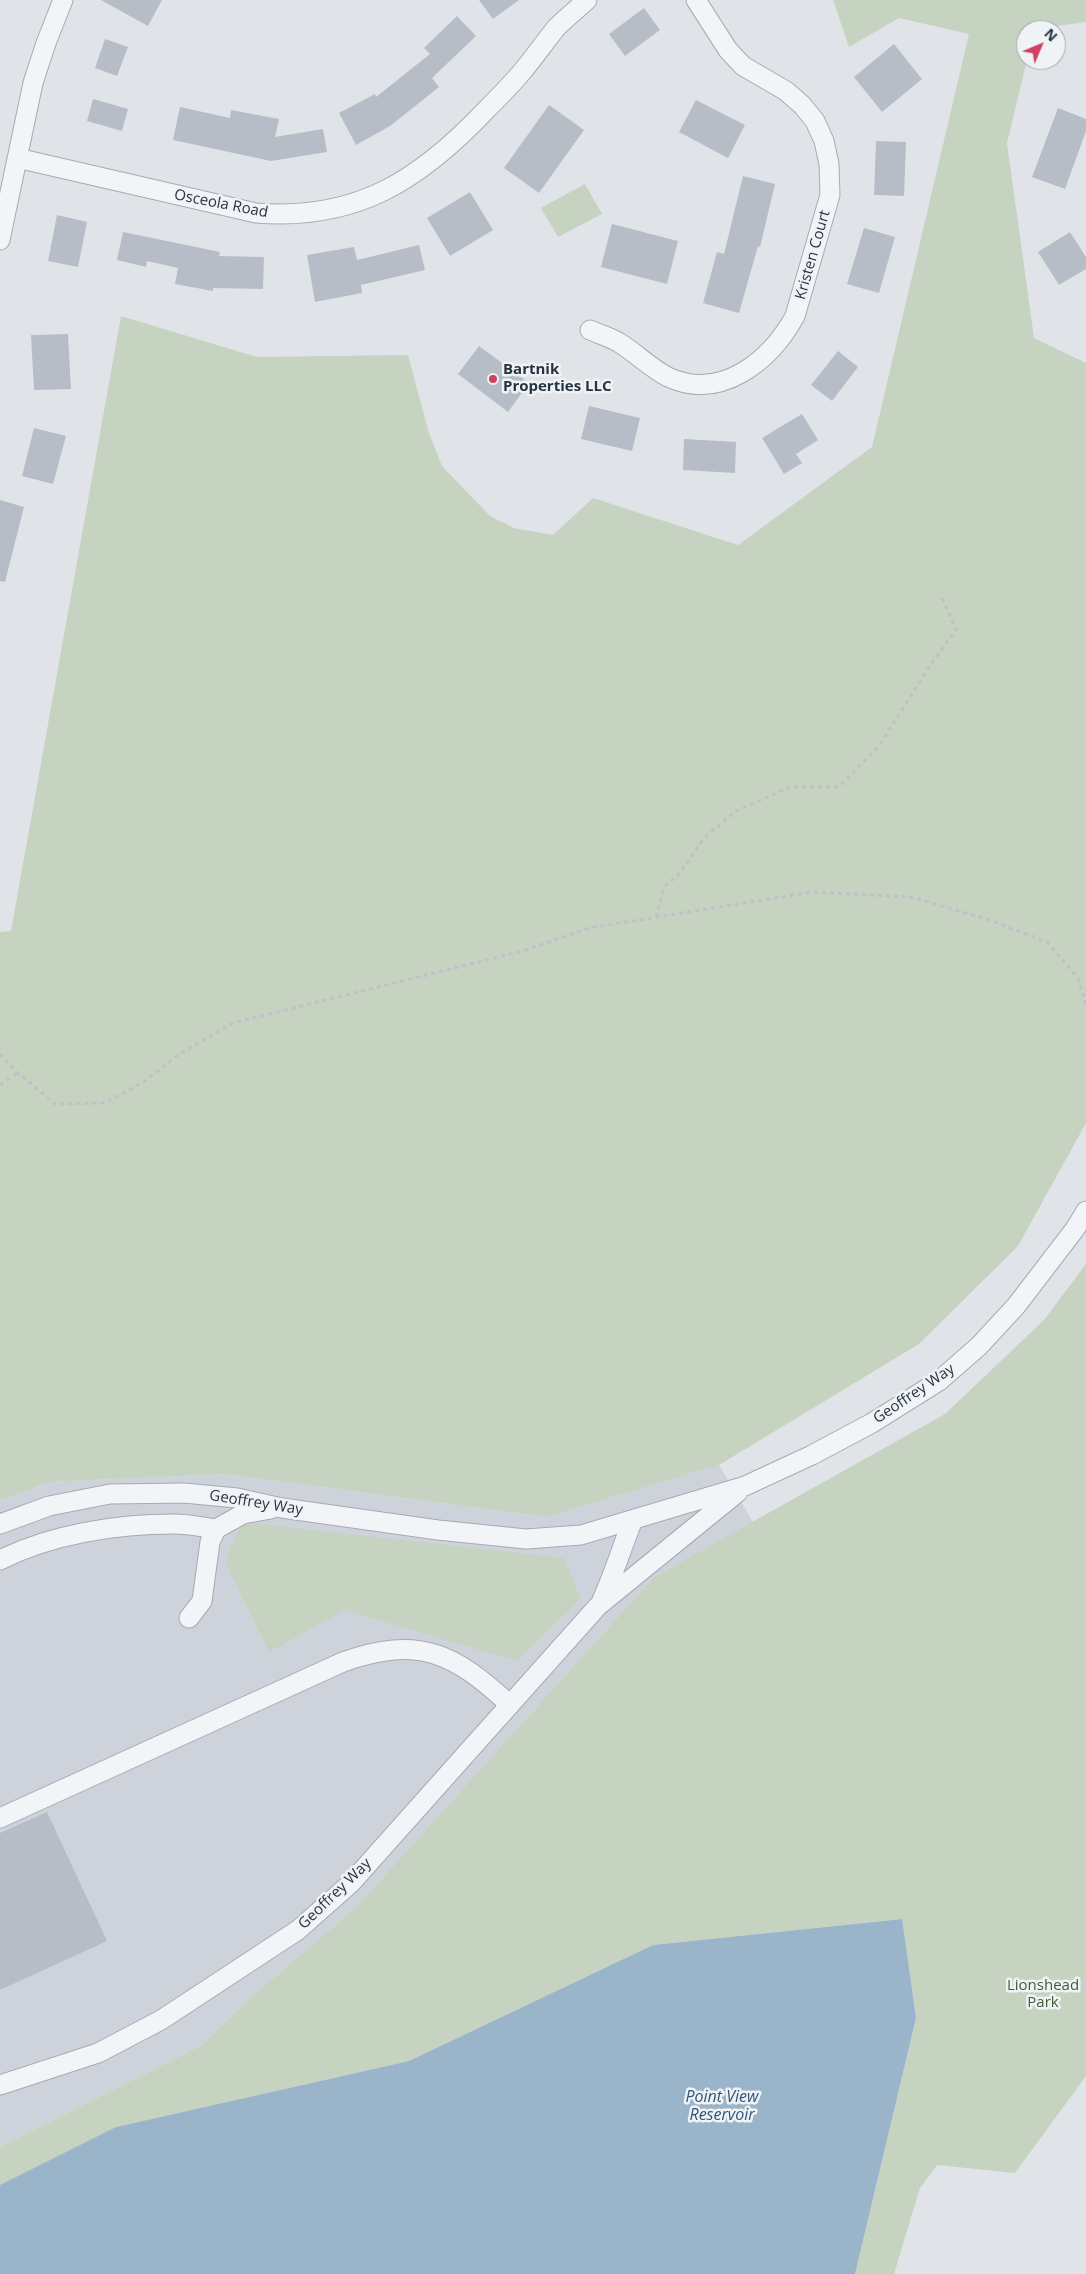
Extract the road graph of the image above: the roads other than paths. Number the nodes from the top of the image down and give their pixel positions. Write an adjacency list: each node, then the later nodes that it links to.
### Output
1 (63, 0): 4 (street)
2 (587, 0): 4 (street, Osceola Road)
3 (696, 0): 6 (street, Kristen Court)
4 (17, 158): 5 (street)
5 (0, 240)
6 (590, 330)
7 (1086, 1211): 8 (street, Geoffrey Way)
8 (745, 1486): 10 (street, Geoffrey Way); 14 (street, Geoffrey Way)
9 (282, 1508): 10 (street, Geoffrey Way); 11 (street, Geoffrey Way); 12 (street)
10 (633, 1520): 14 (street, Geoffrey Way)
11 (0, 1524)
12 (216, 1529): 13 (street); 15 (street)
13 (0, 1560)
14 (598, 1606): 16 (street, Geoffrey Way)
15 (188, 1618)
16 (510, 1705): 17 (street); 18 (street, Geoffrey Way)
17 (0, 1818)
18 (0, 2085)

